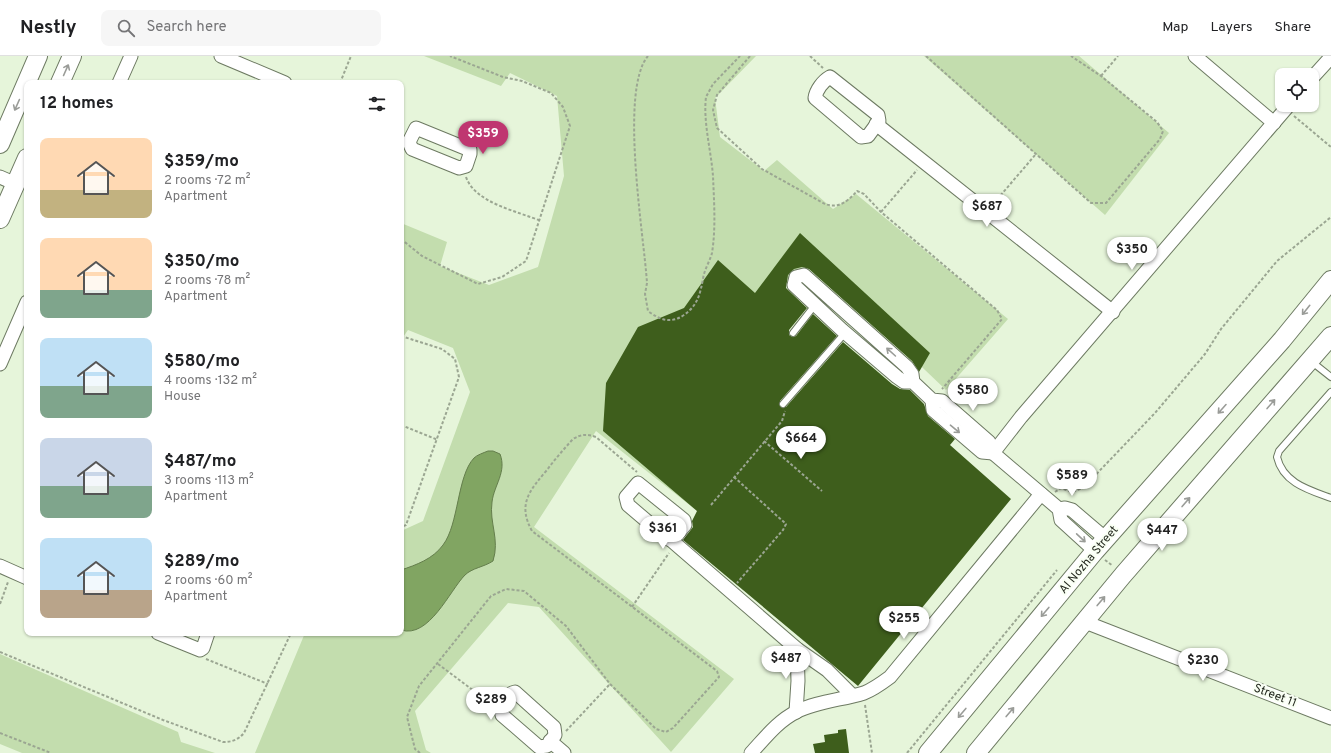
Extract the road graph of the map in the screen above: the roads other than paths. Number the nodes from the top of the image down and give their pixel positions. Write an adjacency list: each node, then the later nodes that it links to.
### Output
1 (38, 56): 8 (main road, one-way to 8)
2 (72, 56): 9 (main road, one-way to 2)
3 (131, 56): 10 (street)
4 (221, 56): 11 (street)
5 (1194, 56): 14 (street)
6 (1331, 57): 7 (street)
7 (1319, 70)
8 (28, 80)
9 (61, 80)
10 (120, 80)
11 (278, 80)
12 (24, 88): 17 (main road, one-way to 17)
13 (1284, 112): 14 (street)
14 (1274, 123): 24 (street)
15 (876, 124): 15 (street); 24 (street)
16 (406, 133): 16 (street)
17 (0, 144)
18 (24, 161): 19 (main road)
19 (8, 180): 20 (main road)
20 (0, 219)
21 (1331, 280): 39 (main road, Al Nozha Street, one-way to 39)
22 (815, 305): 25 (street); 26 (street); 27 (lane)
23 (24, 309): 30 (street)
24 (1113, 312): 35 (street)
25 (853, 318): 26 (street); 32 (street, one-way to 25)
26 (844, 332): 32 (street); 34 (lane)
27 (793, 333)
28 (1331, 336): 29 (main road)
29 (1310, 360): 31 (lane); 42 (main road, one-way to 29)
30 (0, 364)
31 (1331, 377)
32 (913, 382): 35 (street)
33 (1331, 392): 37 (lane)
34 (783, 404)
35 (994, 453): 36 (street)
36 (1044, 497): 39 (street); 46 (street)
37 (1331, 498)
38 (673, 542): 38 (street); 45 (street)
39 (1101, 545): 52 (main road, Al Nozha Street, one-way to 52)
40 (0, 566): 41 (street)
41 (24, 577)
42 (1085, 622): 48 (street, Street 11); 53 (main road, one-way to 42)
43 (165, 636): 44 (street)
44 (207, 636)
45 (797, 649): 46 (street); 47 (street)
46 (858, 694): 47 (street)
47 (796, 712): 51 (street)
48 (1331, 718)
49 (552, 743): 49 (street); 50 (street)
50 (564, 753)
51 (751, 753)
52 (928, 753)
53 (976, 753)

